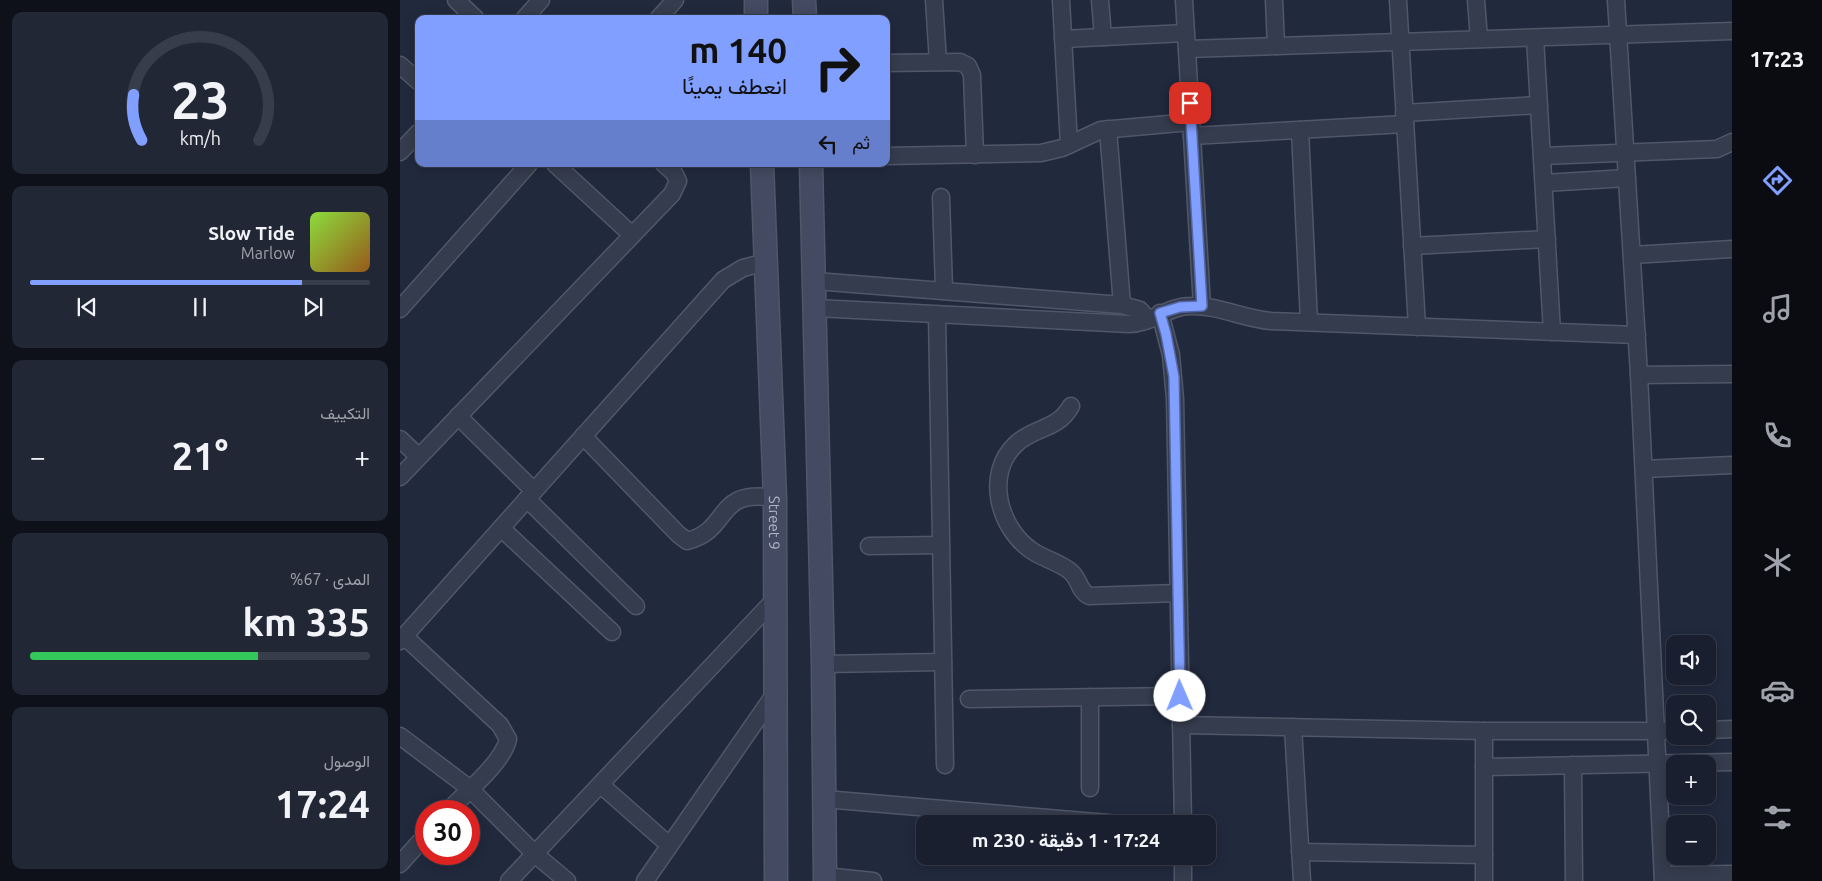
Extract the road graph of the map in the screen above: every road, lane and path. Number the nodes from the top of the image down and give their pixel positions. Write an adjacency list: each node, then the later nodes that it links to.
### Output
1 (456, 0): 14 (street)
2 (541, 0): 15 (street)
3 (675, 0): 16 (street)
4 (756, 0): 17 (main road)
5 (804, 0): 18 (main road)
6 (934, 0): 28 (street)
7 (1060, 0): 23 (street)
8 (1100, 0): 21 (street)
9 (1184, 0): 25 (street)
10 (1274, 0): 27 (street)
11 (1398, 0): 26 (street)
12 (1476, 0): 24 (street)
13 (1616, 0): 20 (street)
14 (472, 15)
15 (528, 15)
16 (662, 15)
17 (756, 15)
18 (805, 15)
19 (1732, 31): 20 (street)
20 (1618, 35): 22 (street); 40 (street)
21 (1103, 37): 23 (street); 25 (street)
22 (1535, 38): 24 (street); 32 (street)
23 (1063, 39): 39 (street)
24 (1479, 40): 26 (street)
25 (1187, 41): 27 (street); 35 (street)
26 (1400, 42): 27 (street); 33 (street)
27 (1276, 46)
28 (938, 62): 29 (street); 42 (street)
29 (890, 63)
30 (400, 65): 31 (street)
31 (415, 78)
32 (1539, 105): 33 (street); 44 (street)
33 (1405, 118): 36 (street); 55 (street)
34 (1108, 129): 35 (street); 39 (street); 61 (street)
35 (1192, 129): 36 (street); 62 (street)
36 (1300, 130): 67 (street)
37 (415, 136): 41 (street)
38 (1732, 142): 40 (street)
39 (1068, 145): 42 (street)
40 (1625, 151): 44 (street); 50 (street)
41 (400, 152)
42 (975, 155): 43 (street)
43 (890, 156)
44 (1542, 156): 51 (street)
45 (521, 167): 64 (street)
46 (558, 167): 53 (street)
47 (667, 167): 53 (street)
48 (762, 167): 58 (main road, Street 9)
49 (811, 167): 59 (main road)
50 (1627, 178): 51 (street); 57 (street)
51 (1544, 183): 54 (street)
52 (941, 197): 60 (street)
53 (632, 236): 74 (street)
54 (1547, 239): 55 (street); 69 (street)
55 (1412, 246): 68 (street)
56 (1732, 249): 57 (street)
57 (1632, 255): 70 (street)
58 (766, 262): 75 (street); 82 (main road, Street 9)
59 (815, 281): 60 (street); 63 (main road)
60 (944, 289): 61 (street)
61 (1122, 305): 66 (street)
62 (1202, 306): 66 (street); 67 (street)
63 (816, 308): 65 (street); 92 (main road)
64 (400, 309)
65 (937, 315): 66 (street); 84 (street)
66 (1154, 316): 86 (street)
67 (1309, 322): 68 (street)
68 (1417, 327): 69 (street)
69 (1552, 332): 70 (street)
70 (1637, 335): 72 (street)
71 (1732, 374): 72 (street)
72 (1640, 375): 79 (street)
73 (1071, 406): 86 (street)
74 (458, 416): 77 (street); 81 (street)
75 (583, 436): 81 (street); 82 (street)
76 (400, 439): 77 (street)
77 (419, 457): 80 (street)
78 (1732, 465): 79 (street)
79 (1644, 469): 102 (street)
80 (400, 477)
81 (530, 495): 83 (street); 88 (street)
82 (775, 498): 87 (main road, Street 9)
83 (501, 528): 89 (street); 90 (street)
84 (941, 545): 85 (street); 91 (street)
85 (869, 546)
86 (1178, 593): 94 (street)
87 (776, 598): 93 (main road, Street 9); 110 (street)
88 (636, 606)
89 (612, 632)
90 (402, 638): 111 (street)
91 (943, 662): 92 (street); 107 (street)
92 (823, 664): 113 (main road)
93 (776, 692): 118 (street); 131 (main road, Street 9)
94 (1180, 696): 95 (street); 97 (street)
95 (1090, 697): 96 (street); 112 (street)
96 (969, 698)
97 (1180, 725): 98 (street); 116 (street)
98 (1293, 727): 101 (street); 119 (street)
99 (1732, 729): 100 (street)
100 (1716, 730)
101 (1484, 731): 102 (street); 109 (street)
102 (1657, 732): 103 (street); 106 (street)
103 (1666, 732)
104 (400, 736): 111 (street)
105 (1732, 762): 106 (street)
106 (1658, 764): 108 (street); 125 (street)
107 (945, 765)
108 (1573, 766): 109 (street); 136 (street)
109 (1484, 767): 122 (street)
110 (601, 785): 118 (street); 121 (street)
111 (469, 788): 114 (street); 121 (street)
112 (1090, 788)
113 (824, 799): 115 (street); 127 (main road)
114 (458, 800)
115 (1013, 815)
116 (1182, 815)
117 (415, 844): 120 (street)
118 (669, 845): 130 (street)
119 (1300, 852): 122 (street); 134 (street)
120 (403, 853)
121 (536, 855): 128 (street); 129 (street)
122 (1484, 855): 135 (street)
123 (1183, 865): 133 (street)
124 (1732, 874): 126 (street)
125 (1663, 878): 126 (street)
126 (1706, 878)
127 (824, 879): 132 (street)
128 (509, 881)
129 (567, 881)
130 (646, 881)
131 (776, 881)
132 (873, 881)
133 (1183, 881)
134 (1302, 881)
135 (1484, 881)
136 (1574, 881)

